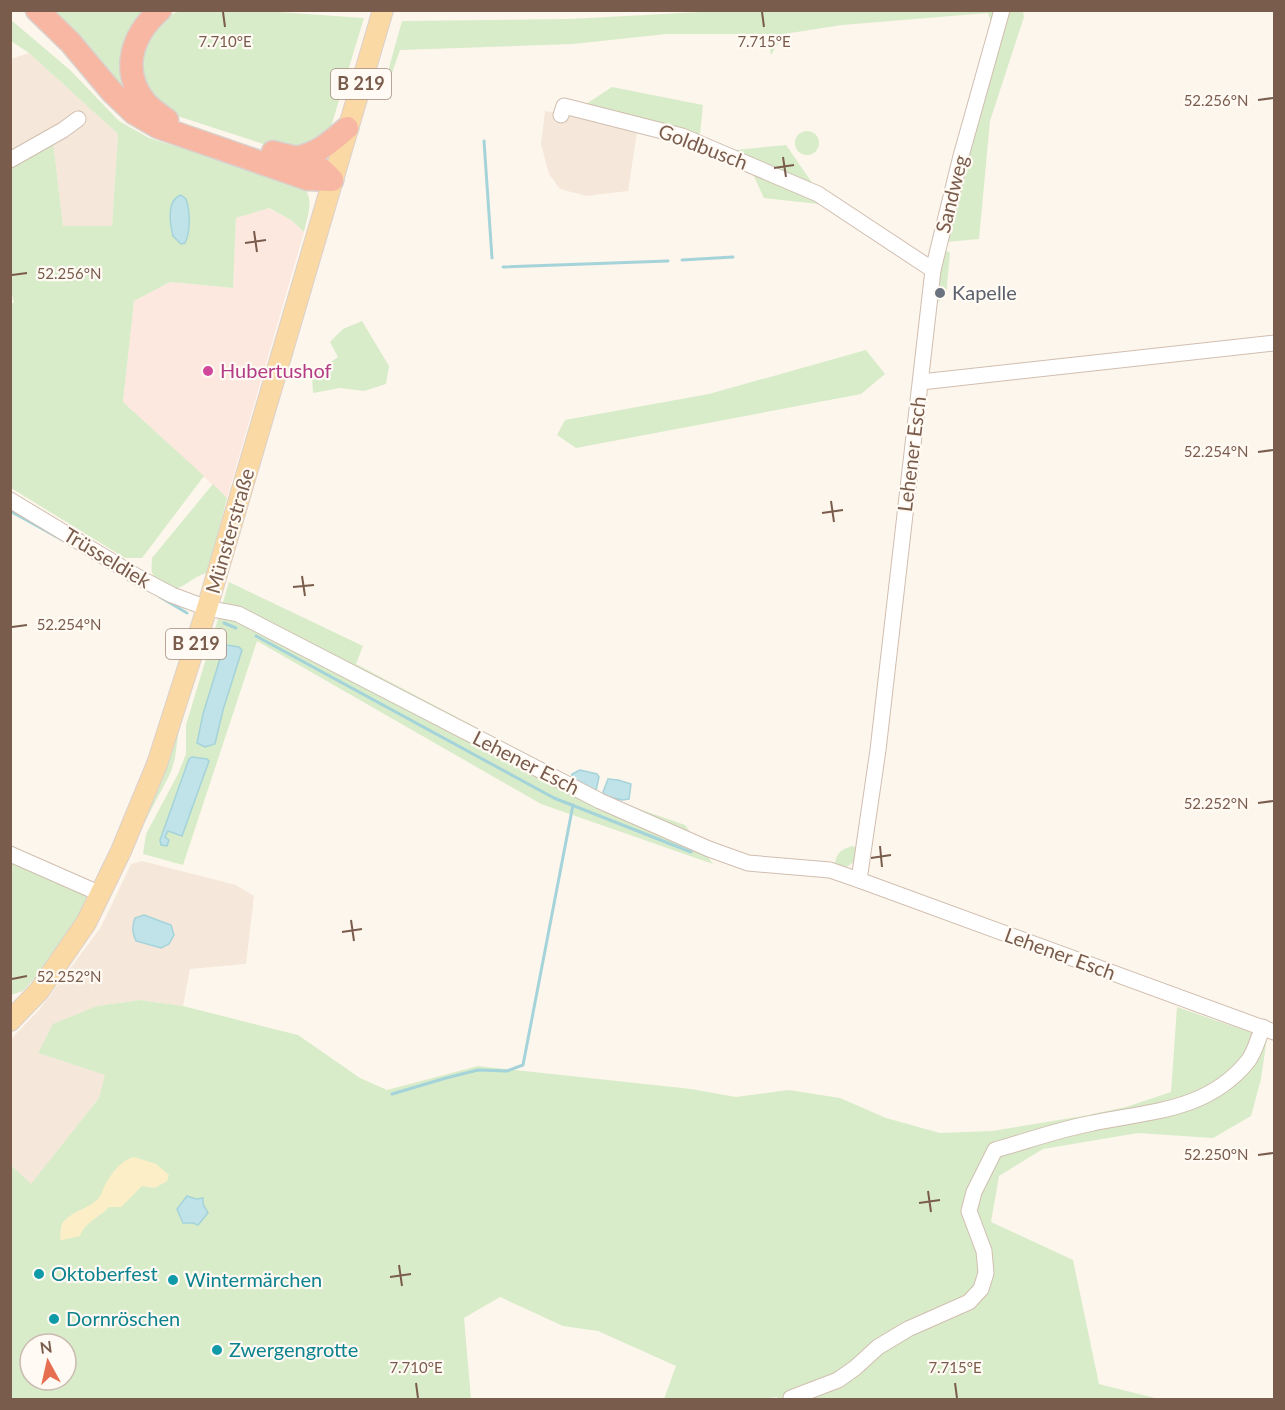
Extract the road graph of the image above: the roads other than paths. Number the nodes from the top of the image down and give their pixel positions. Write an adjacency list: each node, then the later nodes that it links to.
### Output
1 (37, 10): 10 (highway)
2 (160, 10): 8 (highway)
3 (383, 10): 7 (main road, Münsterstraße / B 219)
4 (1002, 10): 11 (street, Sandweg)
5 (561, 115): 11 (street, Goldbusch)
6 (78, 119): 9 (street)
7 (347, 128): 8 (highway); 10 (main road, Münsterstraße / B 219)
8 (295, 158): 10 (highway)
9 (10, 160)
10 (332, 180): 15 (main road, Münsterstraße / B 219)
11 (933, 270): 13 (street, Sandweg)
12 (1275, 343): 13 (street, Lehener Esch)
13 (921, 382): 17 (street, Lehener Esch)
14 (10, 500): 15 (street, Trüsseldiek)
15 (207, 609): 17 (street, Lehener Esch); 18 (main road, Münsterstraße / B 219)
16 (10, 854): 18 (street)
17 (859, 880): 20 (street, Lehener Esch)
18 (101, 894): 19 (main road, Münsterstraße / B 219)
19 (10, 1021)
20 (1269, 1029): 21 (street)
21 (791, 1400)

